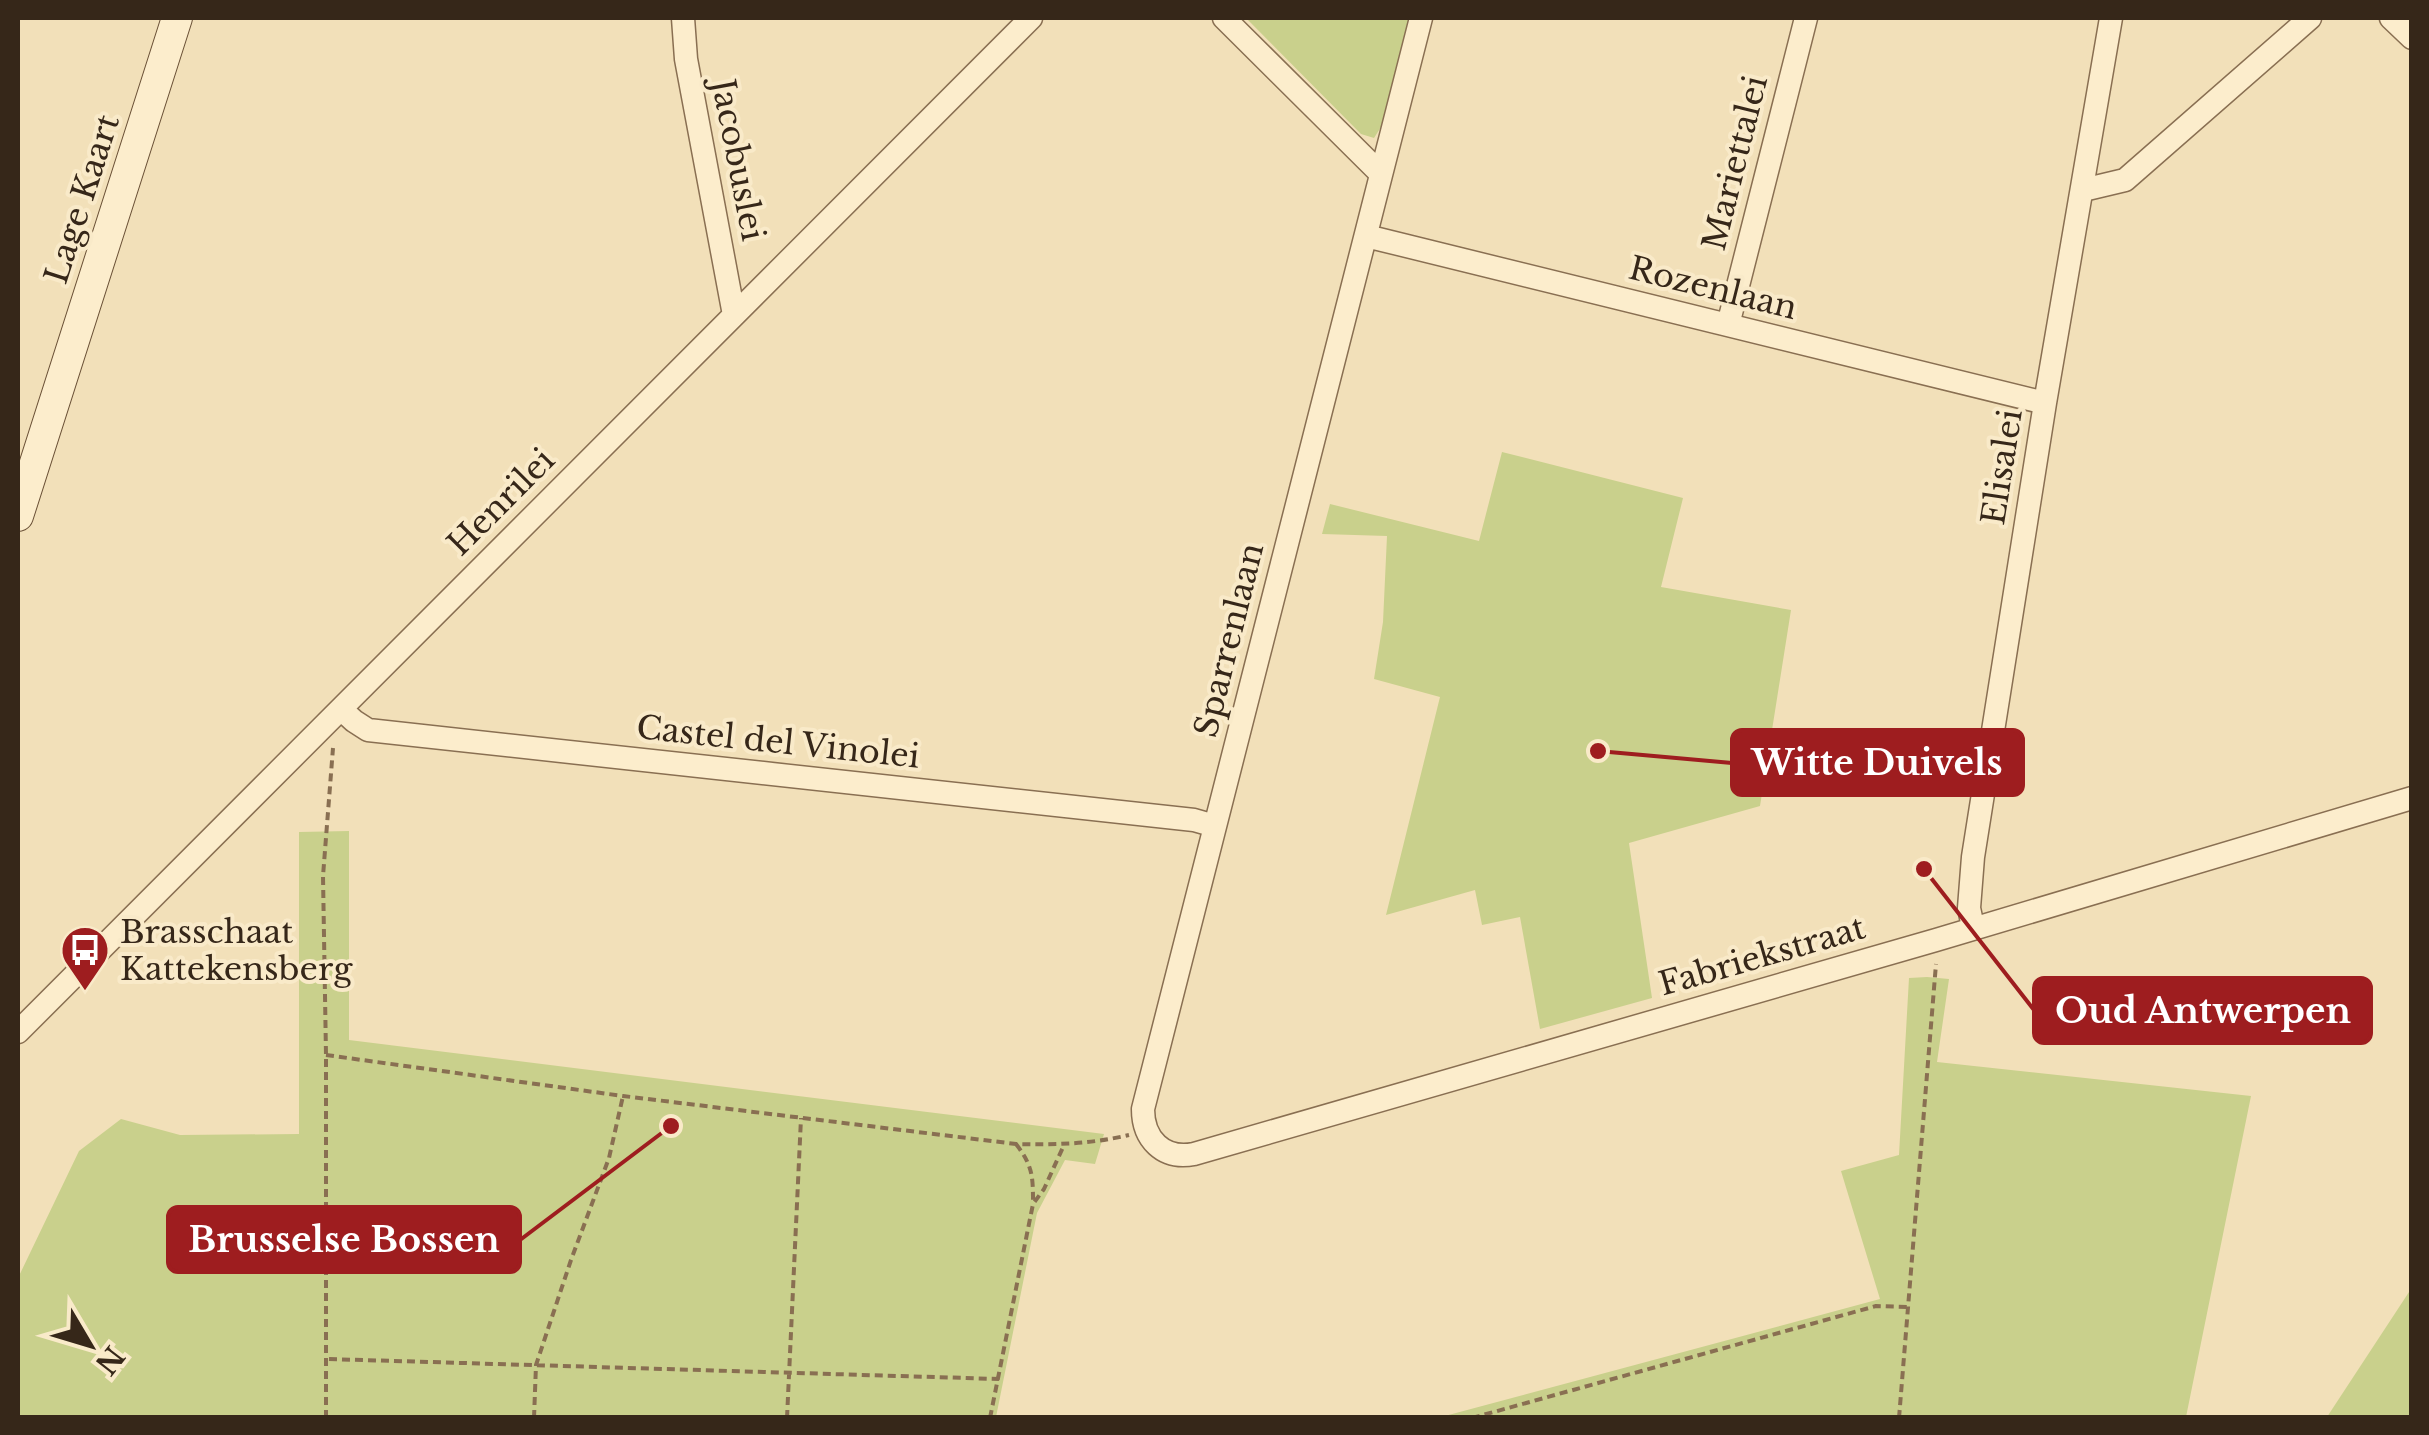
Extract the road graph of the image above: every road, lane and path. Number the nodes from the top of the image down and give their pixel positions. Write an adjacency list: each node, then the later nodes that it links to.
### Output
1 (177, 18): 17 (street, Lage Kaart)
2 (683, 18): 14 (street, Jacobuslei)
3 (1030, 18): 14 (street, Henrilei)
4 (1224, 18): 11 (street)
5 (1421, 18): 11 (street, Sparrenlaan)
6 (1806, 18): 15 (street, Mariettalei)
7 (2111, 18): 12 (street, Elisalei)
8 (2310, 18): 12 (street)
9 (2392, 18): 10 (street)
10 (2412, 38)
11 (1381, 174): 13 (street, Sparrenlaan)
12 (2083, 190): 16 (street, Elisalei)
13 (1366, 236): 15 (street, Rozenlaan); 20 (street, Sparrenlaan)
14 (734, 315): 18 (street, Henrilei)
15 (1728, 325): 16 (street, Rozenlaan)
16 (2045, 404): 21 (street, Elisalei)
17 (18, 516)
18 (341, 710): 20 (street, Castel del Vinolei); 23 (street, Henrilei); 24 (path)
19 (2412, 798): 21 (street, Fabriekstraat)
20 (1214, 826): 27 (street, Sparrenlaan)
21 (1973, 927): 22 (street, Fabriekstraat)
22 (1936, 940): 27 (street, Fabriekstraat); 31 (path)
23 (18, 1032)
24 (326, 1055): 25 (path); 32 (path)
25 (623, 1096): 26 (path); 33 (path)
26 (801, 1118): 28 (path); 34 (path)
27 (1143, 1123): 29 (path)
28 (1016, 1144): 29 (path); 30 (path)
29 (1064, 1146): 30 (path)
30 (1033, 1204): 35 (path)
31 (1908, 1307): 40 (path); 41 (path)
32 (326, 1359): 33 (path); 36 (path)
33 (536, 1365): 34 (path); 37 (path)
34 (789, 1373): 35 (path); 38 (path)
35 (998, 1379): 39 (path)
36 (326, 1418)
37 (534, 1418)
38 (787, 1418)
39 (990, 1418)
40 (1472, 1418)
41 (1898, 1418)

